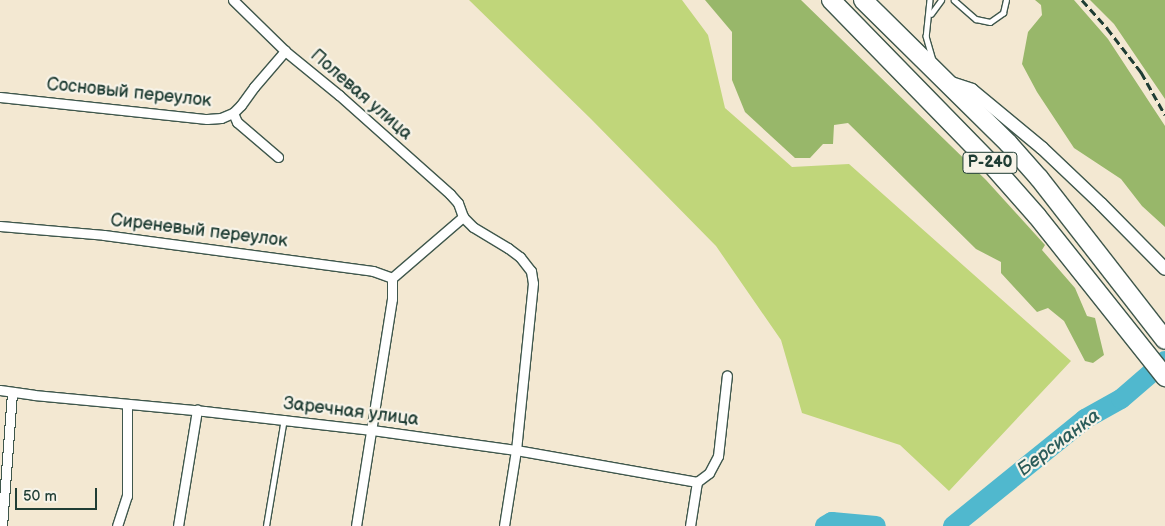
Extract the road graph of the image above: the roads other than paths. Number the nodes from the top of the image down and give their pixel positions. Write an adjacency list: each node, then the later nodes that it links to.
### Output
1 (234, 0): 9 (street, Полевая улица)
2 (831, 0): 21 (highway, Р-240)
3 (863, 0): 10 (highway, Р-240)
4 (930, 0): 8 (lane)
5 (941, 0): 8 (lane)
6 (954, 0): 7 (lane)
7 (1006, 0)
8 (929, 20): 10 (lane)
9 (285, 51): 13 (street, Сосновый переулок); 15 (street, Полевая улица)
10 (935, 70): 11 (highway, Р-240)
11 (948, 82): 17 (street); 19 (highway, Р-240)
12 (0, 97): 13 (street, Сосновый переулок)
13 (233, 113): 14 (street)
14 (278, 157)
15 (463, 217): 18 (street); 28 (street)
16 (0, 226): 18 (street, Сиреневый переулок)
17 (1165, 269)
18 (392, 278): 27 (street)
19 (1165, 340)
20 (727, 375): 29 (street)
21 (1165, 377)
22 (0, 390): 23 (street, Заречная улица)
23 (12, 392): 24 (street, Заречная улица); 30 (street)
24 (127, 404): 25 (street, Заречная улица); 31 (street)
25 (197, 410): 26 (street, Заречная улица); 32 (street)
26 (284, 420): 27 (street, Заречная улица); 33 (lane)
27 (372, 430): 28 (street, Заречная улица); 34 (street)
28 (516, 450): 29 (street, Заречная улица); 35 (street)
29 (697, 482): 36 (street)
30 (2, 526)
31 (117, 526)
32 (178, 526)
33 (266, 526)
34 (356, 526)
35 (504, 526)
36 (690, 526)

